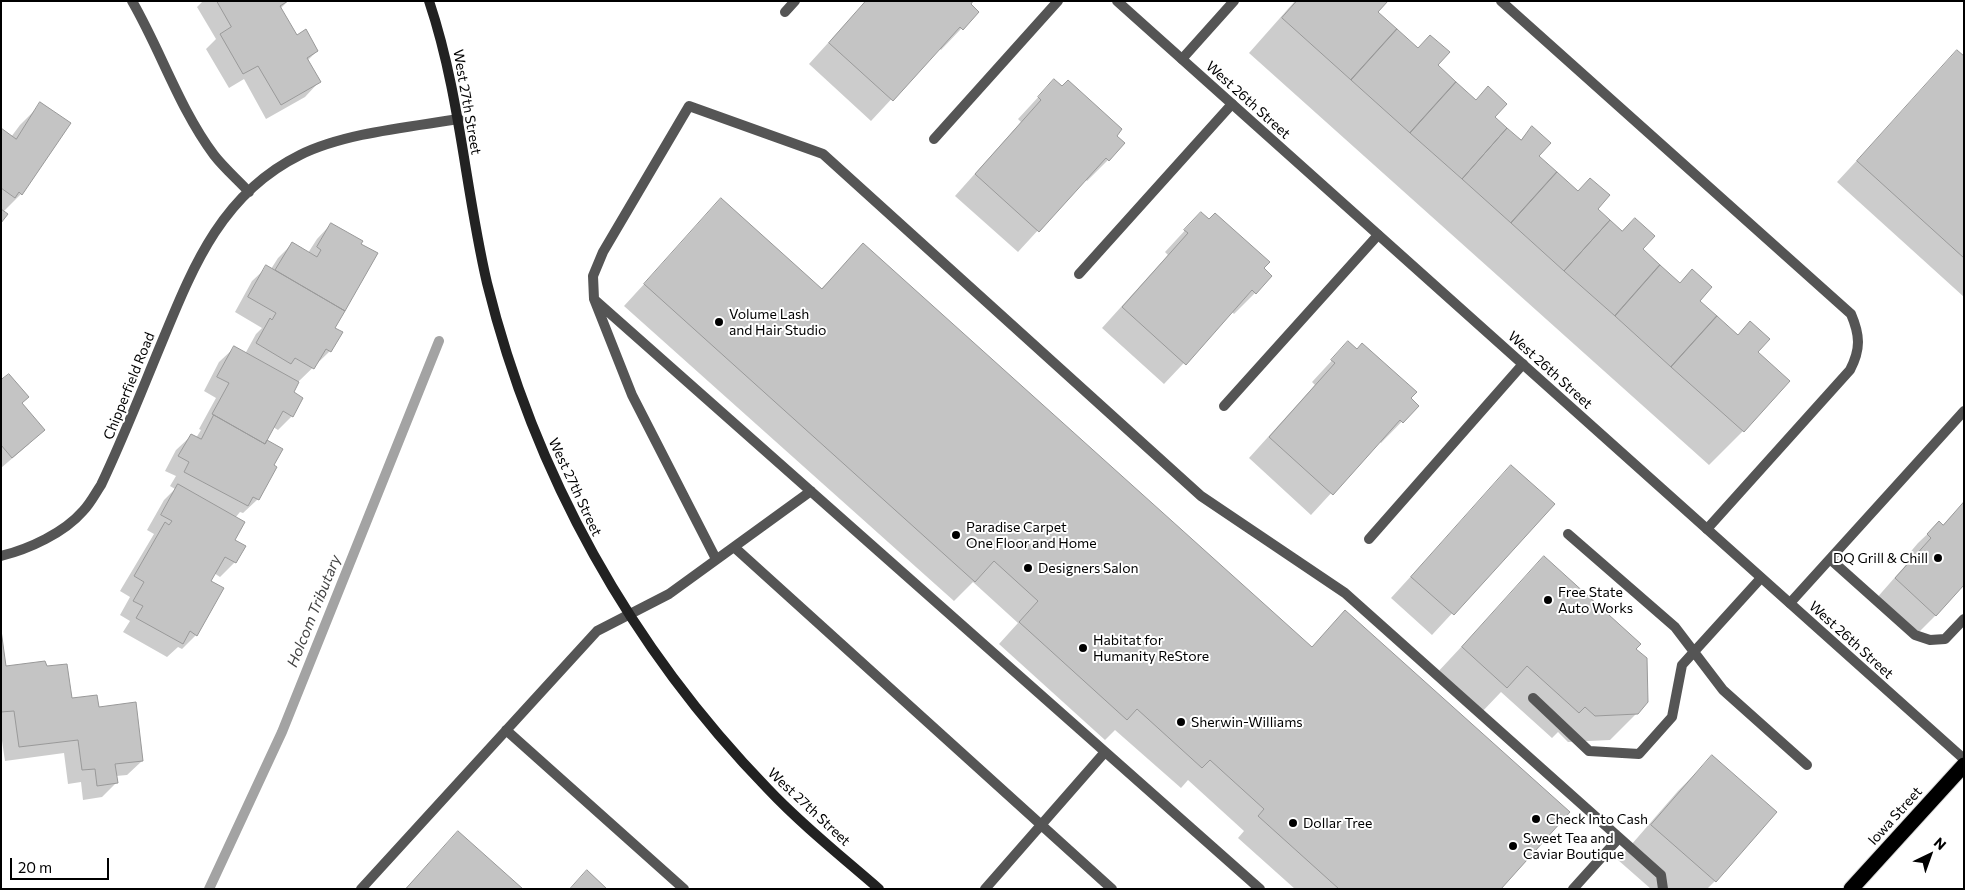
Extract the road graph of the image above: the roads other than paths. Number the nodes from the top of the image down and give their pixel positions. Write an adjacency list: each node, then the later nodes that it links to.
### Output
1 (132, 1): 13 (street)
2 (430, 1): 11 (street, West 27th Street)
3 (796, 1): 8 (street)
4 (1058, 1): 12 (street)
5 (1118, 1): 9 (street, West 26th Street)
6 (1234, 1): 9 (street)
7 (1501, 1): 21 (street)
8 (785, 12)
9 (1182, 59): 10 (street, West 26th Street)
10 (1232, 104): 14 (street, West 26th Street); 15 (street)
11 (459, 120): 13 (street, Chipperfield Road); 30 (street, West 27th Street)
12 (934, 139)
13 (248, 192): 25 (street, Chipperfield Road)
14 (1378, 235): 17 (street, West 26th Street); 18 (street)
15 (1079, 274)
16 (594, 299): 20 (street); 26 (street); 40 (street)
17 (1523, 364): 21 (street, West 26th Street); 23 (street)
18 (1224, 406)
19 (1964, 411): 27 (street)
20 (811, 491): 24 (street); 35 (street)
21 (1707, 529): 28 (street, West 26th Street)
22 (1568, 534): 32 (street)
23 (1369, 539)
24 (734, 547): 26 (street); 39 (street)
25 (1, 556)
26 (716, 559): 30 (street)
27 (1830, 559): 29 (street); 31 (street)
28 (1761, 578): 29 (street, West 26th Street); 32 (street)
29 (1790, 603): 36 (street, West 26th Street)
30 (629, 614): 34 (street); 43 (street, West 27th Street)
31 (1964, 619)
32 (1694, 652): 33 (street); 37 (street)
33 (1533, 698)
34 (506, 730): 41 (street); 42 (street)
35 (1105, 752): 39 (street); 46 (street)
36 (1964, 759)
37 (1807, 765)
38 (1964, 765): 49 (highway, Iowa Street)
39 (1041, 825): 44 (street); 45 (street)
40 (1619, 838): 47 (street); 48 (street)
41 (361, 889)
42 (684, 889)
43 (879, 889)
44 (985, 889)
45 (1112, 889)
46 (1260, 889)
47 (1573, 889)
48 (1663, 889)
49 (1851, 889)

